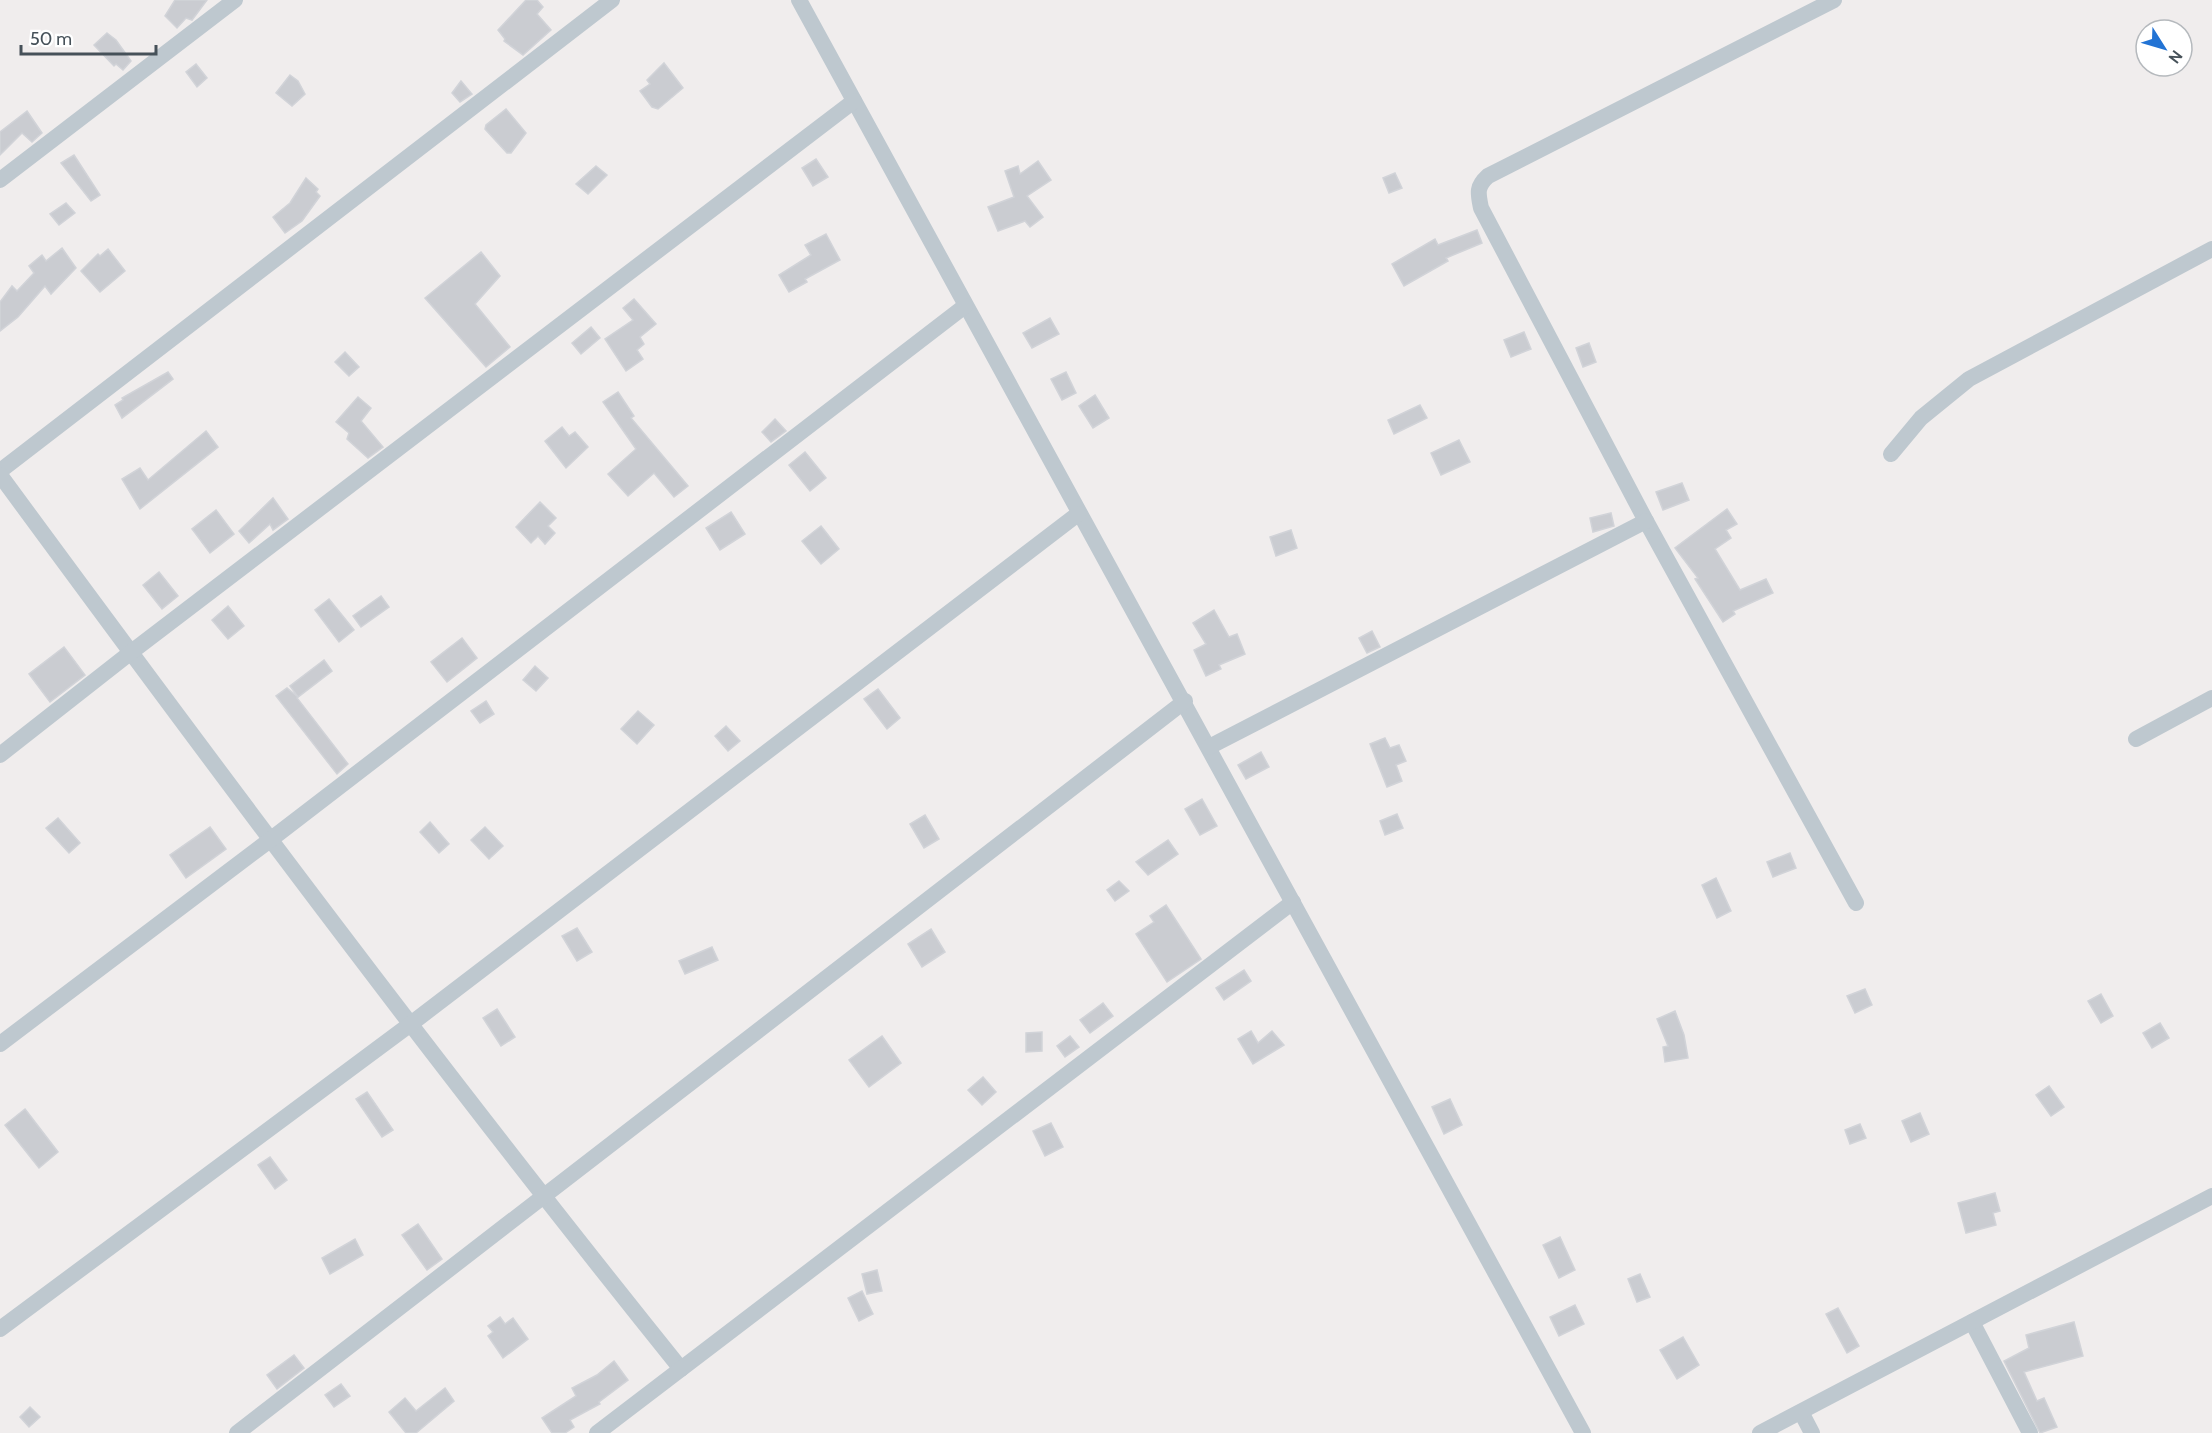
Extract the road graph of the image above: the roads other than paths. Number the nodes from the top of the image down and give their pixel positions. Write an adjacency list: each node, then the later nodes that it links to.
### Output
1 (235, 0): 6 (street)
2 (612, 0): 10 (street)
3 (799, 0): 5 (street)
4 (1834, 0): 13 (street)
5 (854, 101): 8 (street); 14 (street)
6 (0, 180)
7 (2212, 249): 9 (street)
8 (965, 306): 12 (street); 20 (street)
9 (1891, 454)
10 (0, 471)
11 (0, 475): 14 (street)
12 (1078, 514): 16 (street); 23 (street)
13 (1646, 520): 18 (street); 22 (street)
14 (130, 653): 19 (street); 20 (street)
15 (2212, 698): 17 (street)
16 (1185, 701): 18 (street); 26 (street)
17 (2136, 739)
18 (1209, 747): 21 (street)
19 (0, 755)
20 (270, 840): 23 (street); 24 (street)
21 (1293, 902): 29 (street); 33 (street)
22 (1856, 903)
23 (412, 1023): 26 (street); 28 (street)
24 (0, 1044)
25 (2212, 1196): 27 (street)
26 (543, 1197): 29 (street); 31 (street)
27 (1972, 1322): 30 (street); 36 (street)
28 (0, 1329)
29 (681, 1369): 32 (street)
30 (1801, 1412): 34 (street); 35 (street)
31 (237, 1433)
32 (597, 1433)
33 (1583, 1433)
34 (1760, 1433)
35 (1812, 1433)
36 (2030, 1433)

